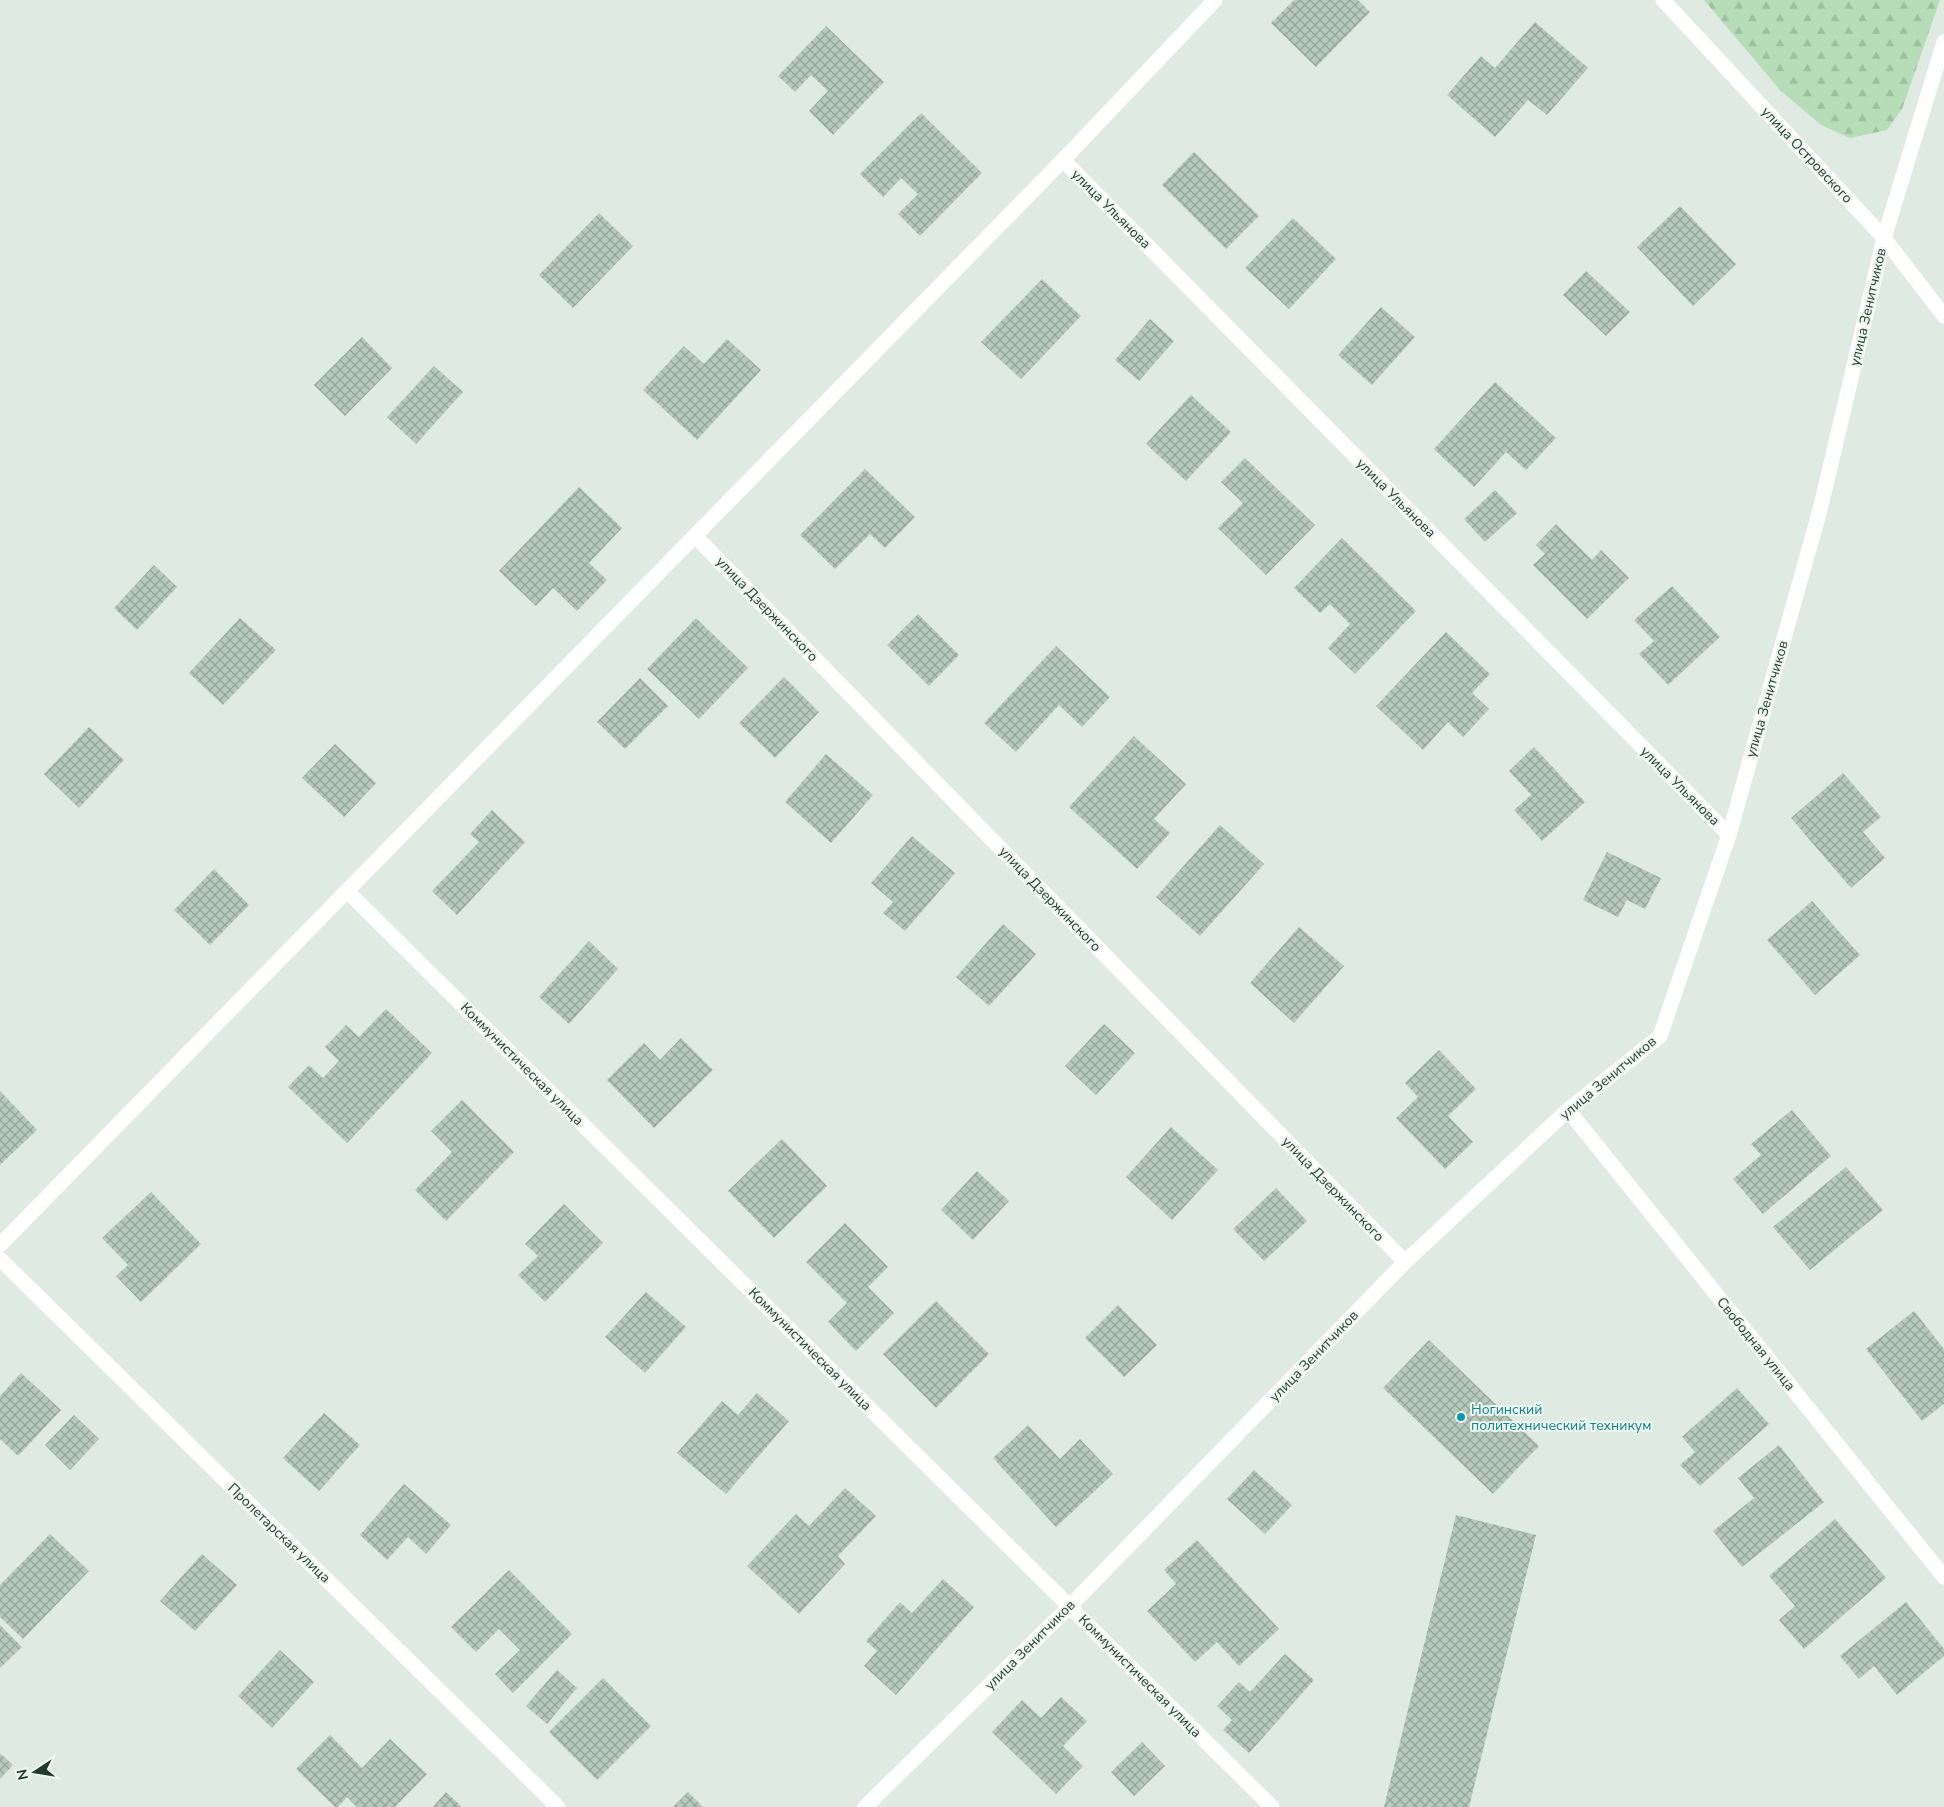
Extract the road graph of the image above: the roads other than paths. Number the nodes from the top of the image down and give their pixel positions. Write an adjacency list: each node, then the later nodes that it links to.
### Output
1 (1214, 0): 4 (street)
2 (1662, 0): 5 (street, улица Островского)
3 (1944, 42): 5 (street, улица Зенитчиков)
4 (1063, 160): 7 (street); 8 (street, улица Ульянова)
5 (1884, 238): 6 (street, улица Островского); 8 (street, улица Зенитчиков)
6 (1944, 316)
7 (695, 536): 9 (street); 13 (street, улица Дзержинского)
8 (1729, 835): 10 (street, улица Зенитчиков)
9 (347, 891): 11 (street); 15 (street, Коммунистическая улица)
10 (1568, 1110): 13 (street, улица Зенитчиков); 14 (street, Свободная улица)
11 (0, 1245)
12 (0, 1259): 16 (street, Пролетарская улица)
13 (1405, 1262): 15 (street, улица Зенитчиков)
14 (1944, 1577)
15 (1070, 1606): 17 (street, улица Зенитчиков); 18 (street, Коммунистическая улица)
16 (558, 1807)
17 (865, 1807)
18 (1272, 1807)

